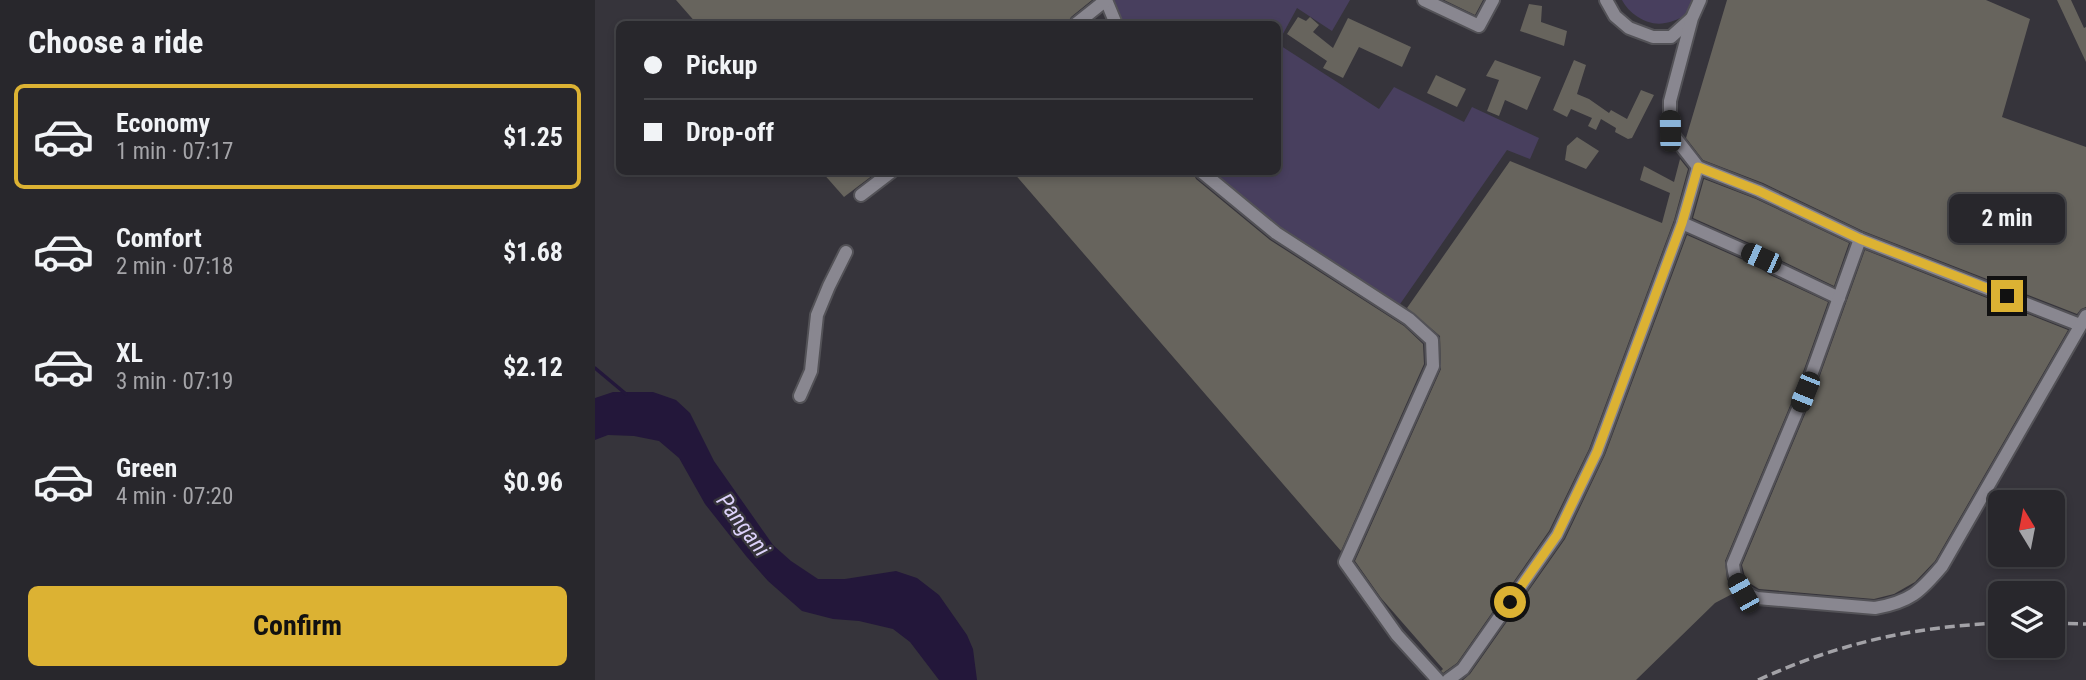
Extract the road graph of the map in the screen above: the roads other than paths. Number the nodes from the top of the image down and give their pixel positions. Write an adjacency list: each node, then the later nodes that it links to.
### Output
1 (1106, 0): 7 (street); 8 (street)
2 (1425, 0): 3 (street)
3 (1493, 0)
4 (1607, 0): 6 (street)
5 (1700, 0): 6 (street)
6 (1692, 18): 9 (street)
7 (1080, 21)
8 (1115, 21)
9 (1698, 167): 13 (street); 14 (street)
10 (887, 175): 12 (street)
11 (1206, 175): 19 (street)
12 (861, 195)
13 (1682, 223): 16 (street); 20 (street)
14 (1860, 239): 16 (street); 17 (street)
15 (846, 252): 18 (street)
16 (1839, 298): 17 (street)
17 (2083, 320)
18 (800, 396)
19 (1438, 680)
20 (1448, 680)

